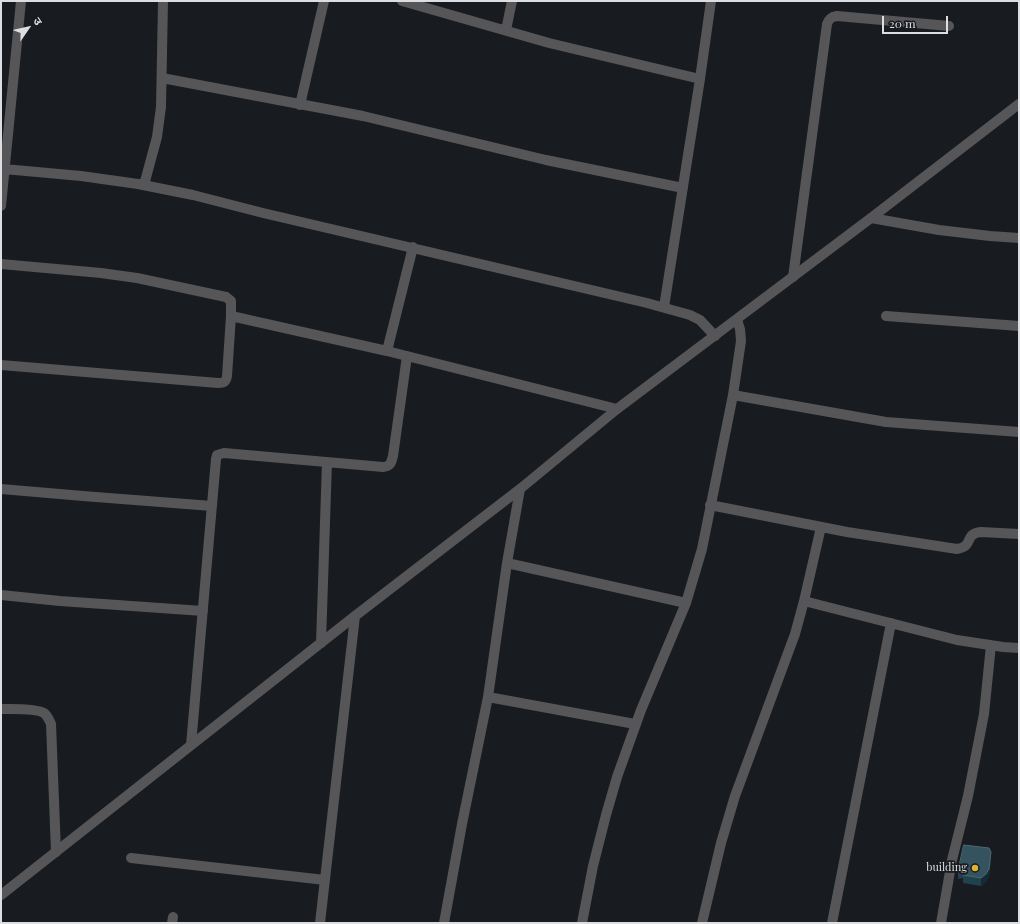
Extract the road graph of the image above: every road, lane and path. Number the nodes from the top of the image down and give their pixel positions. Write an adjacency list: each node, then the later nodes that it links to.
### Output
1 (20, 1): 13 (street)
2 (163, 1): 9 (street)
3 (324, 1): 11 (street)
4 (402, 1): 8 (street)
5 (512, 1): 8 (street)
6 (711, 1): 10 (street)
7 (949, 26): 22 (street)
8 (506, 30): 10 (street)
9 (162, 78): 11 (street); 15 (street)
10 (700, 79): 16 (street)
11 (300, 104): 16 (street)
12 (1019, 104): 18 (street)
13 (5, 125): 14 (street)
14 (4, 169): 15 (street); 17 (street)
15 (144, 185): 20 (street)
16 (683, 188): 23 (street)
17 (1, 206)
18 (871, 218): 19 (street); 22 (street)
19 (1019, 238)
20 (413, 247): 23 (street); 29 (street)
21 (1, 264): 24 (street)
22 (793, 277): 26 (street)
23 (664, 307): 28 (street)
24 (231, 316): 29 (street); 31 (street)
25 (886, 316): 27 (street)
26 (737, 320): 28 (street); 32 (street)
27 (1019, 326)
28 (715, 336): 33 (street)
29 (387, 351): 30 (street)
30 (407, 356): 33 (street); 35 (street)
31 (1, 365)
32 (733, 395): 34 (street); 38 (street)
33 (617, 409): 37 (street)
34 (1019, 432)
35 (327, 462): 39 (street); 49 (street)
36 (1, 489): 39 (street)
37 (520, 489): 42 (street); 47 (street)
38 (710, 505): 40 (street); 45 (street)
39 (212, 506): 46 (street)
40 (821, 527): 41 (street); 44 (street)
41 (1019, 534)
42 (507, 563): 45 (street); 52 (street)
43 (1, 595): 46 (street)
44 (804, 602): 48 (street); 63 (street)
45 (686, 603): 54 (street)
46 (202, 611): 55 (street)
47 (355, 616): 49 (street); 58 (street)
48 (891, 623): 50 (street); 64 (street)
49 (321, 643): 55 (street)
50 (991, 645): 51 (street); 65 (street)
51 (1019, 648)
52 (488, 697): 54 (street); 61 (street)
53 (1, 709): 56 (street)
54 (635, 724): 62 (street)
55 (191, 745): 56 (street)
56 (56, 852): 59 (street)
57 (131, 858): 58 (street)
58 (325, 880): 60 (street)
59 (1, 895)
60 (320, 923)
61 (444, 923)
62 (582, 923)
63 (702, 923)
64 (832, 923)
65 (941, 923)

